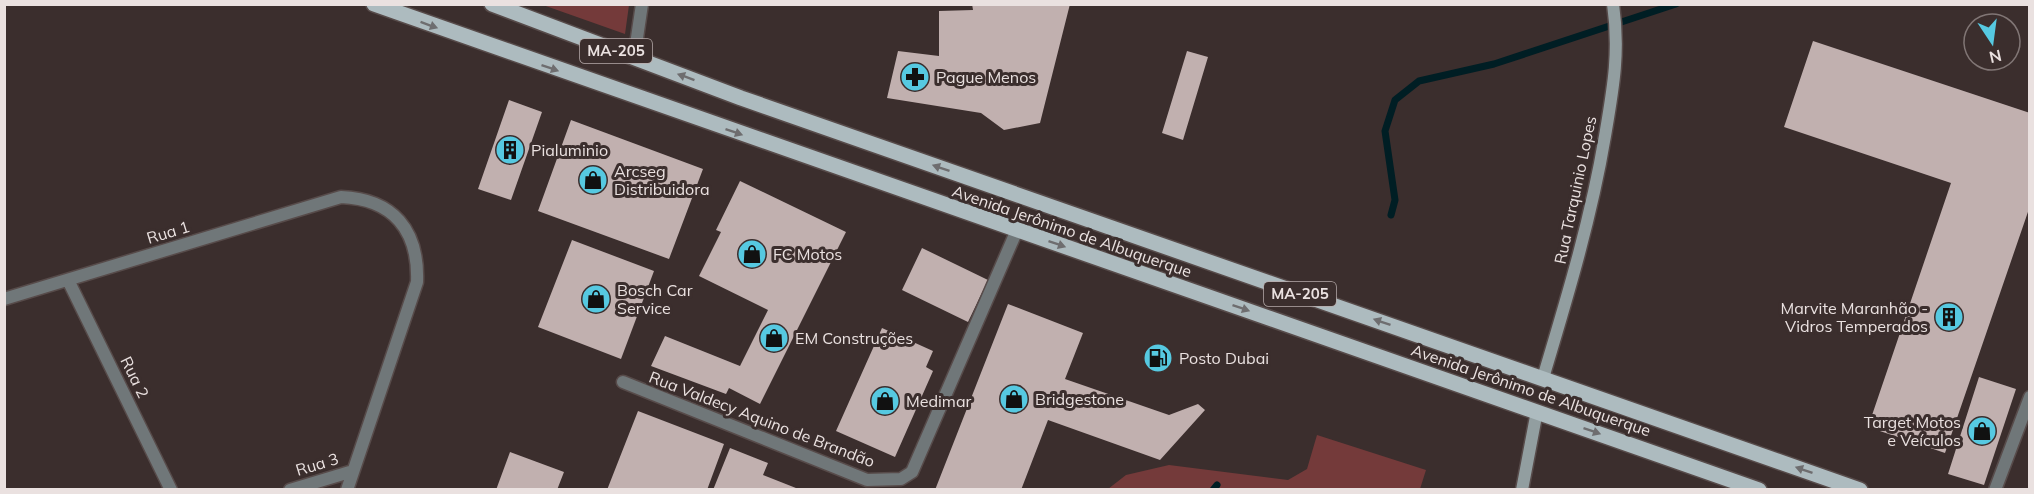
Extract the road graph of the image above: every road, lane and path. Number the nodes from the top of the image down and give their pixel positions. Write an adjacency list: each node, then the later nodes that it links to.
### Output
1 (374, 4): 6 (main road, Avenida Jerônimo de Albuquerque / MA-205, one-way to 6)
2 (492, 4): 5 (main road, Avenida Jerônimo de Albuquerque / MA-205)
3 (642, 4): 5 (street)
4 (1613, 8): 9 (main road, Rua Tarquinio Lopes)
5 (634, 58): 9 (main road, Avenida Jerônimo de Albuquerque / MA-205, one-way to 5)
6 (1017, 230): 10 (street, Rua Valdecy Aquino de Brandão); 12 (main road, Avenida Jerônimo de Albuquerque / MA-205, one-way to 12)
7 (68, 280): 8 (street, Rua 1); 13 (street, Rua 1); 14 (street, Rua 2)
8 (4, 299)
9 (1542, 378): 19 (main road, Avenida Jerônimo de Albuquerque / MA-205, one-way to 9)
10 (623, 382)
11 (2030, 397): 20 (street)
12 (1537, 411): 17 (main road); 18 (main road, Avenida Jerônimo de Albuquerque / MA-205, one-way to 18)
13 (353, 471): 15 (street, Rua 3); 16 (street)
14 (171, 489)
15 (290, 489)
16 (347, 489)
17 (1522, 489)
18 (1759, 489)
19 (1860, 489)
20 (1995, 489)

